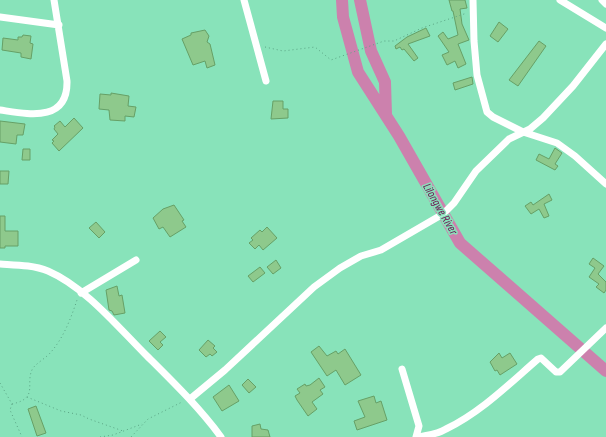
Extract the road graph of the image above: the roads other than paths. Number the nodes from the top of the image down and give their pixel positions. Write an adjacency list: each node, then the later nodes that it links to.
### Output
1 (54, 0): 8 (street)
2 (244, 0): 11 (street)
3 (473, 0): 13 (street)
4 (560, 0): 9 (street)
5 (602, 0): 6 (street)
6 (606, 4)
7 (0, 18): 8 (street)
8 (59, 25): 12 (street)
9 (606, 28)
10 (606, 44): 13 (street)
11 (266, 81)
12 (0, 110)
13 (523, 132): 14 (street); 20 (street)
14 (606, 184)
15 (136, 260): 17 (street)
16 (0, 264): 17 (street)
17 (81, 293): 20 (street)
18 (606, 328): 23 (street)
19 (402, 369): 22 (street)
20 (190, 398): 21 (street)
21 (221, 437)
22 (416, 437)
23 (419, 437)

